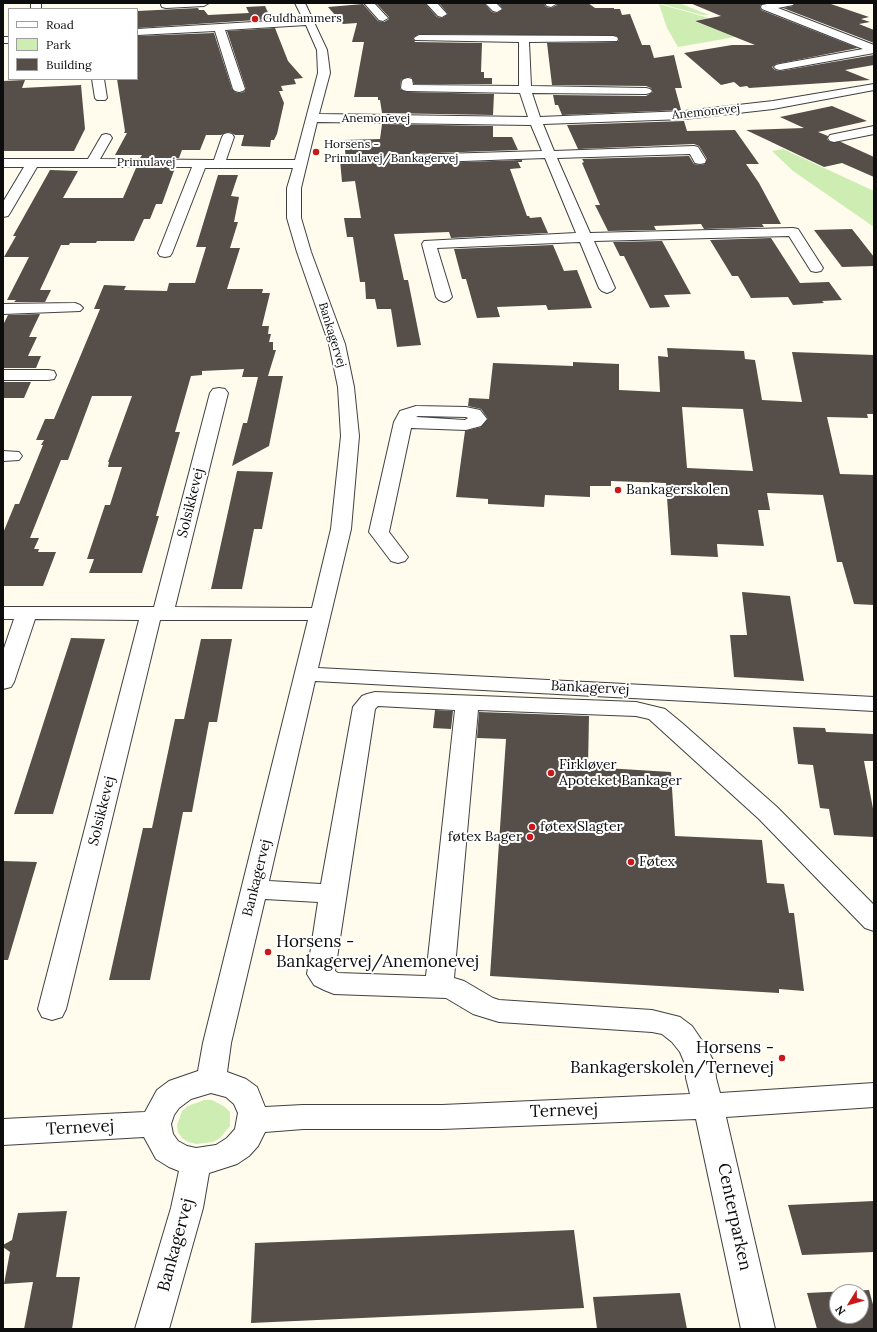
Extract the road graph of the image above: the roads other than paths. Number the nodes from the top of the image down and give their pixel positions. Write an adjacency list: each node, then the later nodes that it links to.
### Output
1 (204, 3): 6 (street)
2 (300, 3): 10 (street, Bankagervej)
3 (369, 3): 9 (street)
4 (431, 3): 8 (street)
5 (789, 3): 18 (street)
6 (167, 10): 13 (street)
7 (280, 14): 11 (street)
8 (442, 14)
9 (383, 18)
10 (310, 22): 11 (street); 27 (street, Bankagervej)
11 (286, 24): 12 (street)
12 (219, 28): 13 (street); 23 (street)
13 (172, 30): 14 (street)
14 (138, 32)
15 (419, 38): 16 (street)
16 (524, 39): 17 (street); 24 (street)
17 (613, 39)
18 (874, 49): 19 (street)
19 (780, 67)
20 (98, 80): 26 (street)
21 (408, 81): 24 (street)
22 (874, 87): 28 (street, Anemonevej)
23 (239, 89)
24 (525, 90): 25 (street); 28 (street)
25 (646, 91)
26 (101, 98)
27 (312, 118): 28 (street, Anemonevej); 41 (street, Bankagervej)
28 (536, 120): 33 (street)
29 (874, 130): 32 (street)
30 (228, 137): 40 (street)
31 (106, 138): 38 (street, Primulavej)
32 (834, 138)
33 (550, 155): 34 (street); 35 (street); 43 (street)
34 (408, 159)
35 (700, 160)
36 (3, 163): 37 (street, Primulavej)
37 (33, 163): 38 (street, Primulavej); 42 (street)
38 (92, 163): 39 (street, Primulavej)
39 (200, 163): 40 (street, Primulavej); 44 (street, Primulavej)
40 (219, 163): 41 (street, Primulavej)
41 (299, 164): 58 (street, Bankagervej)
42 (3, 213)
43 (586, 237): 45 (street); 46 (street); 47 (street)
44 (165, 253)
45 (816, 268)
46 (607, 288)
47 (444, 297)
48 (75, 308): 49 (street)
49 (3, 309)
50 (3, 375): 51 (street)
51 (48, 375)
52 (219, 393): 57 (street, Solsikkevej)
53 (403, 422): 54 (street)
54 (398, 557)
55 (3, 613): 56 (street)
56 (27, 613): 57 (street); 60 (street)
57 (157, 613): 58 (street); 67 (street, Solsikkevej)
58 (320, 614): 59 (street, Bankagervej)
59 (305, 674): 62 (street, Bankagervej); 63 (street, Bankagervej)
60 (3, 682)
61 (467, 703): 64 (street, Centerparken); 65 (street, Centerparken); 66 (street)
62 (874, 704)
63 (254, 890): 64 (street); 68 (street, Bankagervej)
64 (333, 894): 66 (street, Centerparken)
65 (874, 921)
66 (439, 987): 70 (street, Centerparken)
67 (52, 1009)
68 (211, 1081): 71 (street); 72 (street)
69 (874, 1096): 70 (street, Ternevej)
70 (708, 1106): 71 (street, Ternevej); 76 (street, Centerparken)
71 (253, 1120): 74 (street)
72 (156, 1124): 73 (street, Ternevej); 74 (street)
73 (3, 1132)
74 (196, 1161): 75 (street, Bankagervej)
75 (152, 1329)
76 (758, 1329)

